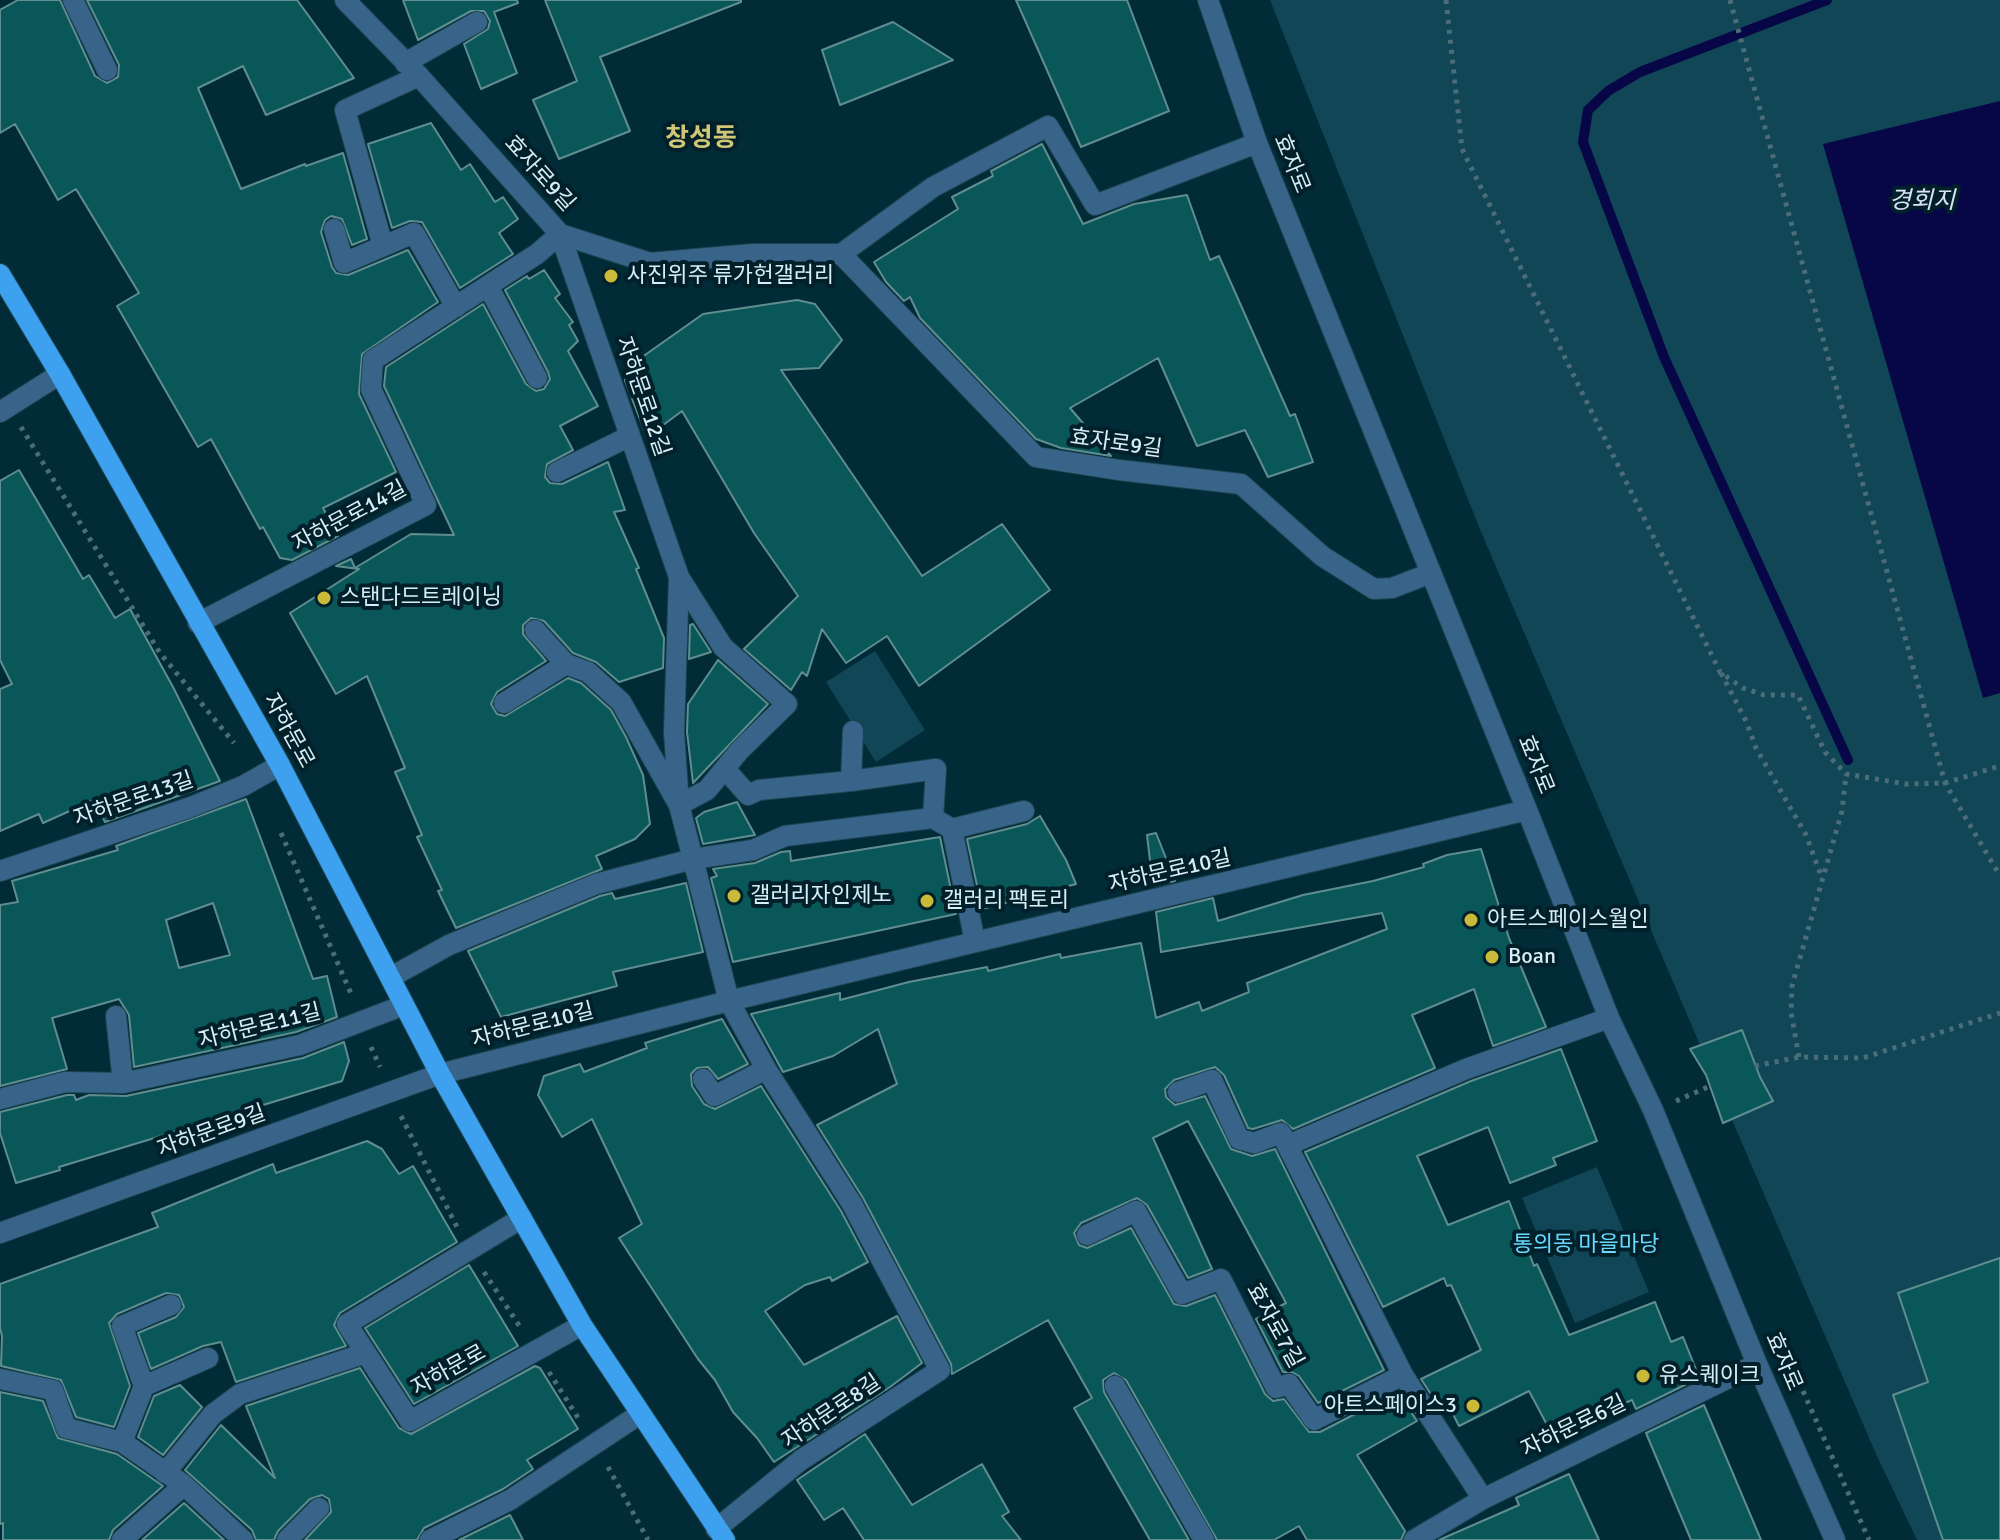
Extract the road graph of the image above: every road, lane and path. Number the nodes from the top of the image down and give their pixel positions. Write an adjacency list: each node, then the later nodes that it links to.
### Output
1 (73, 0): 8 (street)
2 (345, 0): 7 (street, 효자로9길)
3 (1208, 0): 9 (street, 효자로)
4 (1446, 0): 27 (path)
5 (1730, 0): 36 (path)
6 (477, 22): 7 (street)
7 (412, 69): 11 (street, 효자로9길); 12 (street)
8 (107, 70)
9 (1257, 143): 13 (street); 22 (street, 효자로)
10 (334, 229): 12 (street)
11 (560, 234): 13 (street, 효자로9길); 15 (street, 자하문로14길); 20 (street, 자하문로12길)
12 (383, 246): 16 (street)
13 (841, 254): 22 (street, 효자로9길)
14 (0, 274): 17 (main road, 자하문로)
15 (488, 286): 16 (street, 자하문로14길); 18 (street)
16 (456, 307): 24 (street, 자하문로14길)
17 (60, 374): 19 (street); 24 (main road, 자하문로)
18 (537, 378)
19 (4, 409): 34 (path)
20 (630, 436): 21 (street); 23 (street, 자하문로12길)
21 (557, 472)
22 (1431, 573): 38 (street, 효자로)
23 (679, 577): 32 (street, 자하문로12길); 37 (street, 자하문로12길)
24 (198, 623): 30 (main road, 자하문로)
25 (535, 630): 26 (street, 자하문로12길)
26 (566, 664): 28 (street); 37 (street, 자하문로12길)
27 (1720, 672): 33 (path); 46 (path)
28 (504, 703)
29 (853, 731): 35 (street)
30 (280, 765): 34 (street, 자하문로13길); 48 (main road, 자하문로)
31 (2000, 766): 36 (path)
32 (726, 770): 35 (street); 37 (street, 자하문로12길)
33 (1846, 774): 36 (path); 46 (path)
34 (257, 778): 44 (street, 자하문로13길)
35 (851, 781): 40 (street)
36 (1945, 783): 45 (path)
37 (679, 805): 43 (street, 자하문로12길)
38 (1527, 810): 47 (street, 자하문로10길); 53 (street, 효자로)
39 (1024, 811): 42 (street)
40 (933, 818): 42 (street); 43 (street)
41 (276, 821): 54 (path)
42 (952, 829): 47 (street)
43 (693, 859): 48 (street); 49 (street)
44 (0, 871)
45 (2000, 876)
46 (1823, 880): 55 (path)
47 (975, 942): 49 (street, 자하문로10길)
48 (391, 977): 50 (main road, 자하문로)
49 (729, 1001): 57 (street); 58 (street, 자하문로10길)
50 (404, 1005): 54 (street, 자하문로11길); 58 (main road, 자하문로)
51 (2000, 1013): 55 (path)
52 (116, 1016): 60 (street)
53 (1609, 1018): 65 (street, 효자로); 66 (street)
54 (361, 1024): 60 (street, 자하문로11길); 63 (path)
55 (1799, 1057): 56 (path)
56 (1755, 1066)
57 (766, 1069): 59 (street); 88 (street, 자하문로8길)
58 (440, 1074): 63 (street, 자하문로9길); 67 (main road, 자하문로)
59 (703, 1079)
60 (123, 1083): 64 (street, 자하문로11길)
61 (1710, 1086): 65 (path)
62 (1178, 1092): 66 (street)
63 (391, 1093): 68 (street, 자하문로9길); 70 (path)
64 (0, 1099)
65 (1653, 1110): 76 (street, 효자로)
66 (1288, 1145): 77 (street)
67 (522, 1218): 70 (street, 자하문로); 72 (main road, 자하문로)
68 (0, 1233)
69 (1087, 1235): 77 (street, 효자로7길)
70 (469, 1250): 73 (path); 74 (street, 자하문로)
71 (171, 1305): 79 (street)
72 (582, 1325): 73 (street, 자하문로); 81 (main road, 자하문로)
73 (536, 1351): 74 (street, 자하문로); 83 (path)
74 (366, 1353): 84 (street)
75 (208, 1358): 79 (street)
76 (1757, 1364): 86 (street, 자하문로6길); 96 (street, 효자로)
77 (1403, 1375): 86 (street)
78 (0, 1379): 82 (street)
79 (144, 1386): 82 (street)
80 (1115, 1386): 94 (street)
81 (640, 1414): 83 (street); 88 (main road, 자하문로)
82 (122, 1442): 84 (street)
83 (595, 1444): 92 (street); 93 (path)
84 (165, 1473): 85 (street)
85 (184, 1485): 89 (street); 90 (street)
86 (1483, 1499): 95 (street, 자하문로6길)
87 (319, 1508): 91 (street)
88 (720, 1534)
89 (122, 1540)
90 (243, 1540)
91 (287, 1540)
92 (430, 1540)
93 (648, 1540)
94 (1204, 1540)
95 (1414, 1540)
96 (1835, 1540)

